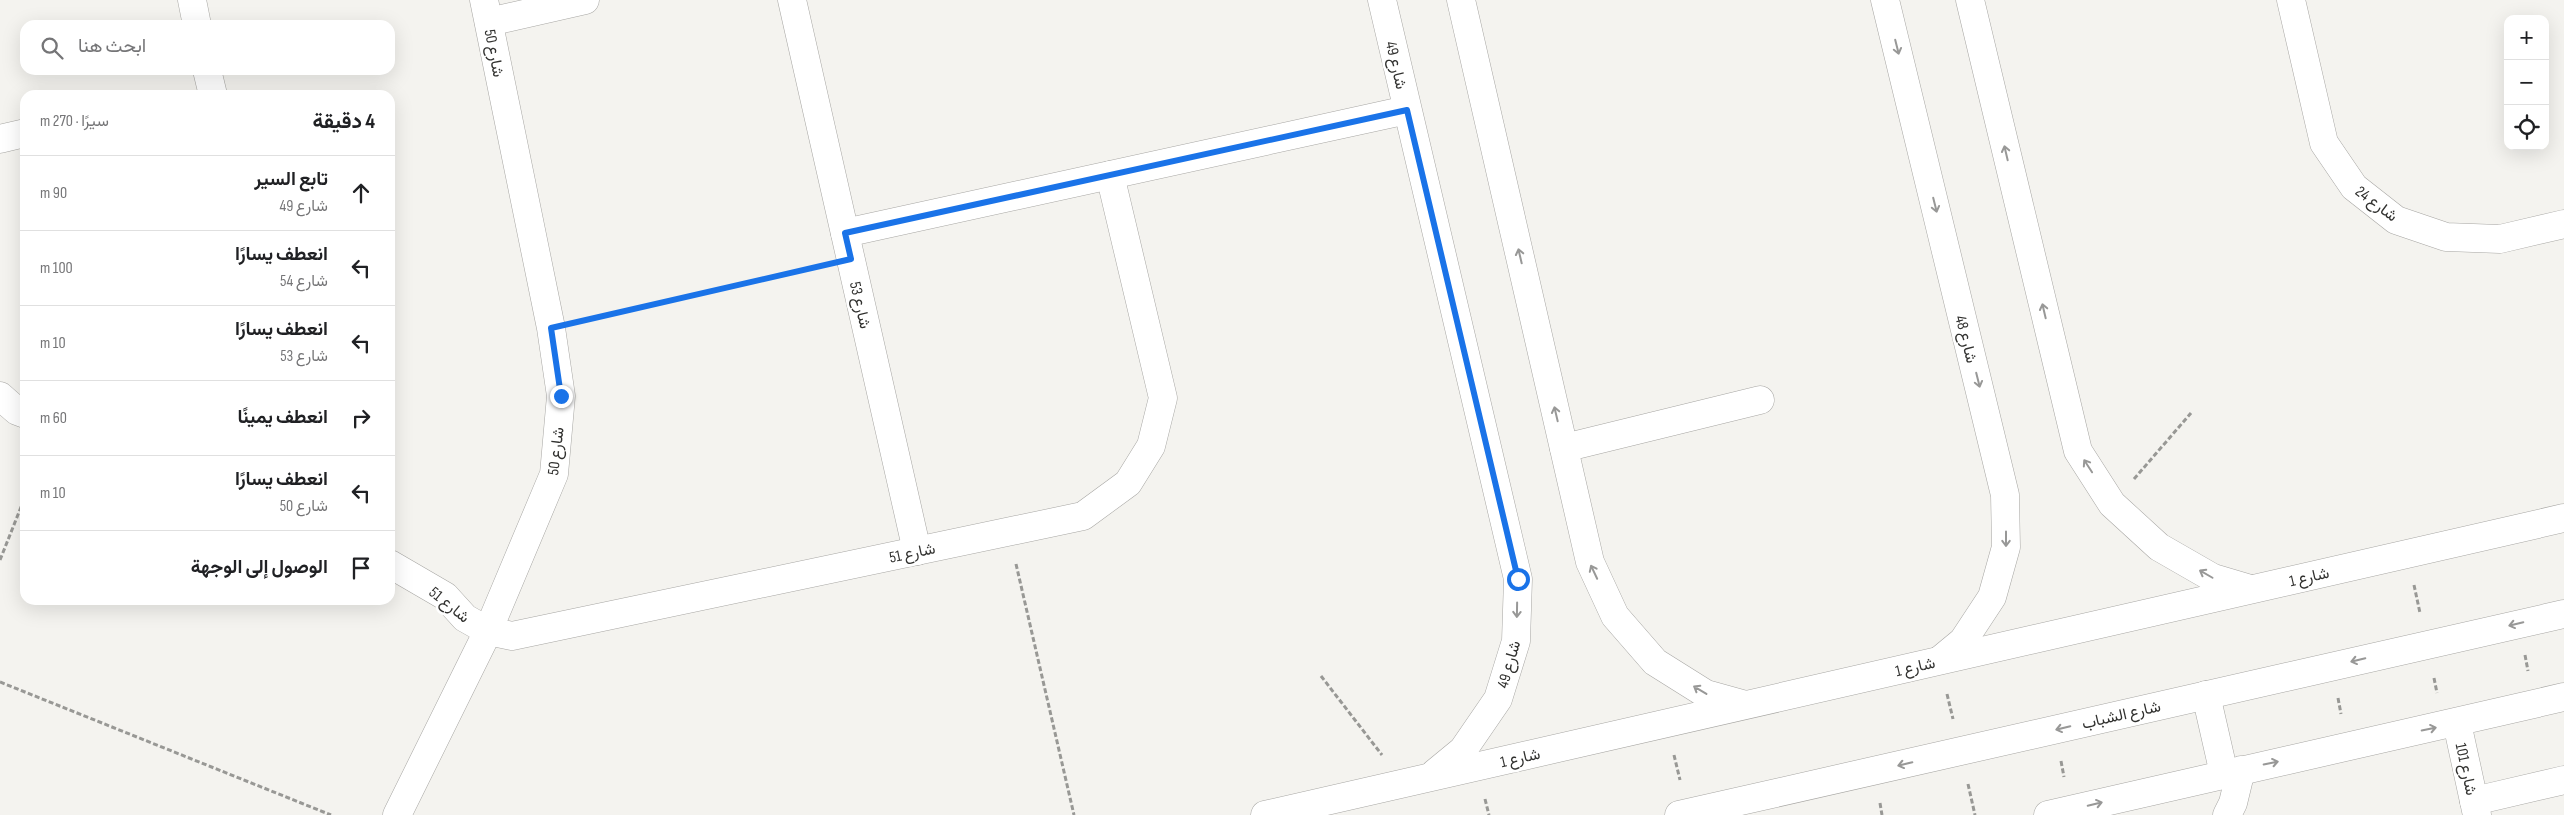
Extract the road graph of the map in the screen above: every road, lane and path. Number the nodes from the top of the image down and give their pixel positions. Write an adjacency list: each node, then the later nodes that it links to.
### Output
1 (192, 0): 10 (street)
2 (585, 0): 9 (street)
3 (792, 0): 16 (street, شارع 53)
4 (1382, 0): 11 (street, شارع 49)
5 (1462, 0): 23 (street, one-way to 5)
6 (1885, 0): 35 (street, شارع 48, one-way to 35)
7 (1970, 0): 24 (street, one-way to 7)
8 (2291, 0): 15 (street, شارع 24)
9 (486, 11): 18 (street, شارع 50)
10 (196, 20)
11 (1407, 110): 14 (street); 48 (street, شارع 49, one-way to 48)
12 (20, 134): 13 (street)
13 (0, 139)
14 (1110, 175): 16 (street); 27 (street, شارع 51)
15 (2564, 224)
16 (845, 233): 17 (street, شارع 53)
17 (851, 259): 18 (path); 28 (street, شارع 53)
18 (551, 328): 34 (street, شارع 50)
19 (0, 396): 21 (street)
20 (1760, 400): 23 (street)
21 (20, 412)
22 (2191, 413): 24 (path)
23 (1564, 448): 42 (street, one-way to 23)
24 (2112, 504): 31 (street, one-way to 24)
25 (20, 510): 29 (path)
26 (2564, 518): 31 (street, شارع 1)
27 (1009, 532): 28 (street, شارع 51); 55 (path)
28 (917, 551): 34 (street, شارع 51)
29 (0, 560)
30 (395, 567): 34 (street, شارع 51)
31 (2252, 590): 35 (street, شارع 1)
32 (2564, 614): 33 (street, شارع الشباب)
33 (2518, 624): 36 (street, شارع الشباب, one-way to 36); 41 (path)
34 (488, 631): 54 (street, شارع 50)
35 (1939, 661): 42 (street, شارع 1)
36 (2331, 667): 39 (street, شارع الشباب); 46 (path)
37 (1321, 676): 48 (path)
38 (0, 682): 53 (path)
39 (2206, 695): 45 (street, شارع الشباب, one-way to 45); 47 (street)
40 (2564, 697): 41 (street)
41 (2535, 704): 44 (street)
42 (1746, 705): 43 (street, شارع 1)
43 (1666, 723): 48 (street, شارع 1); 52 (path)
44 (2457, 723): 46 (street, one-way to 44); 50 (street, شارع 101)
45 (2054, 730): 51 (path); 52 (street, شارع الشباب, one-way to 52)
46 (2348, 746): 47 (street, one-way to 46)
47 (2232, 772): 51 (street, one-way to 47); 57 (street)
48 (1416, 780): 56 (street, شارع 1)
49 (2564, 780): 50 (street)
50 (2476, 808)
51 (2060, 812)
52 (1683, 814)
53 (331, 815)
54 (397, 815)
55 (1074, 815)
56 (1265, 815)
57 (2227, 815)

